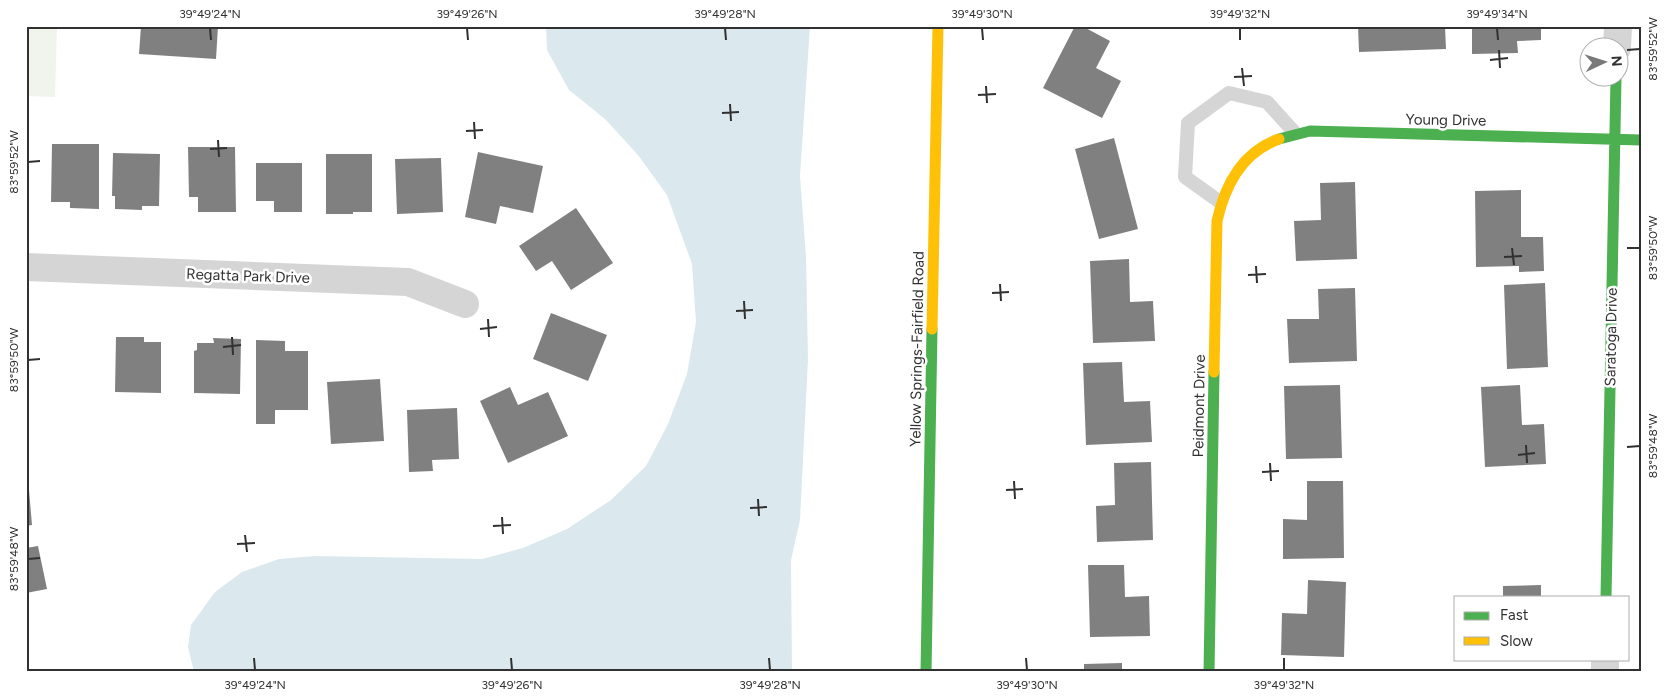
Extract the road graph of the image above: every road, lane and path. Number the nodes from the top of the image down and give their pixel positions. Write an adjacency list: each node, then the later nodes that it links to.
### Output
1 (938, 26): 11 (street, Yellow Springs-Fairfield Road)
2 (1616, 88): 4 (street, Saratoga Drive)
3 (1295, 133): 4 (street, Young Drive); 6 (street, Young Drive); 7 (lane)
4 (1615, 139): 5 (street, Young Drive); 10 (street, Saratoga Drive)
5 (1641, 140)
6 (1254, 151): 7 (street, Peidmont Drive)
7 (1220, 202): 12 (street, Peidmont Drive)
8 (26, 267): 9 (street, Regatta Park Drive)
9 (465, 304)
10 (1606, 596)
11 (926, 672)
12 (1209, 672)

